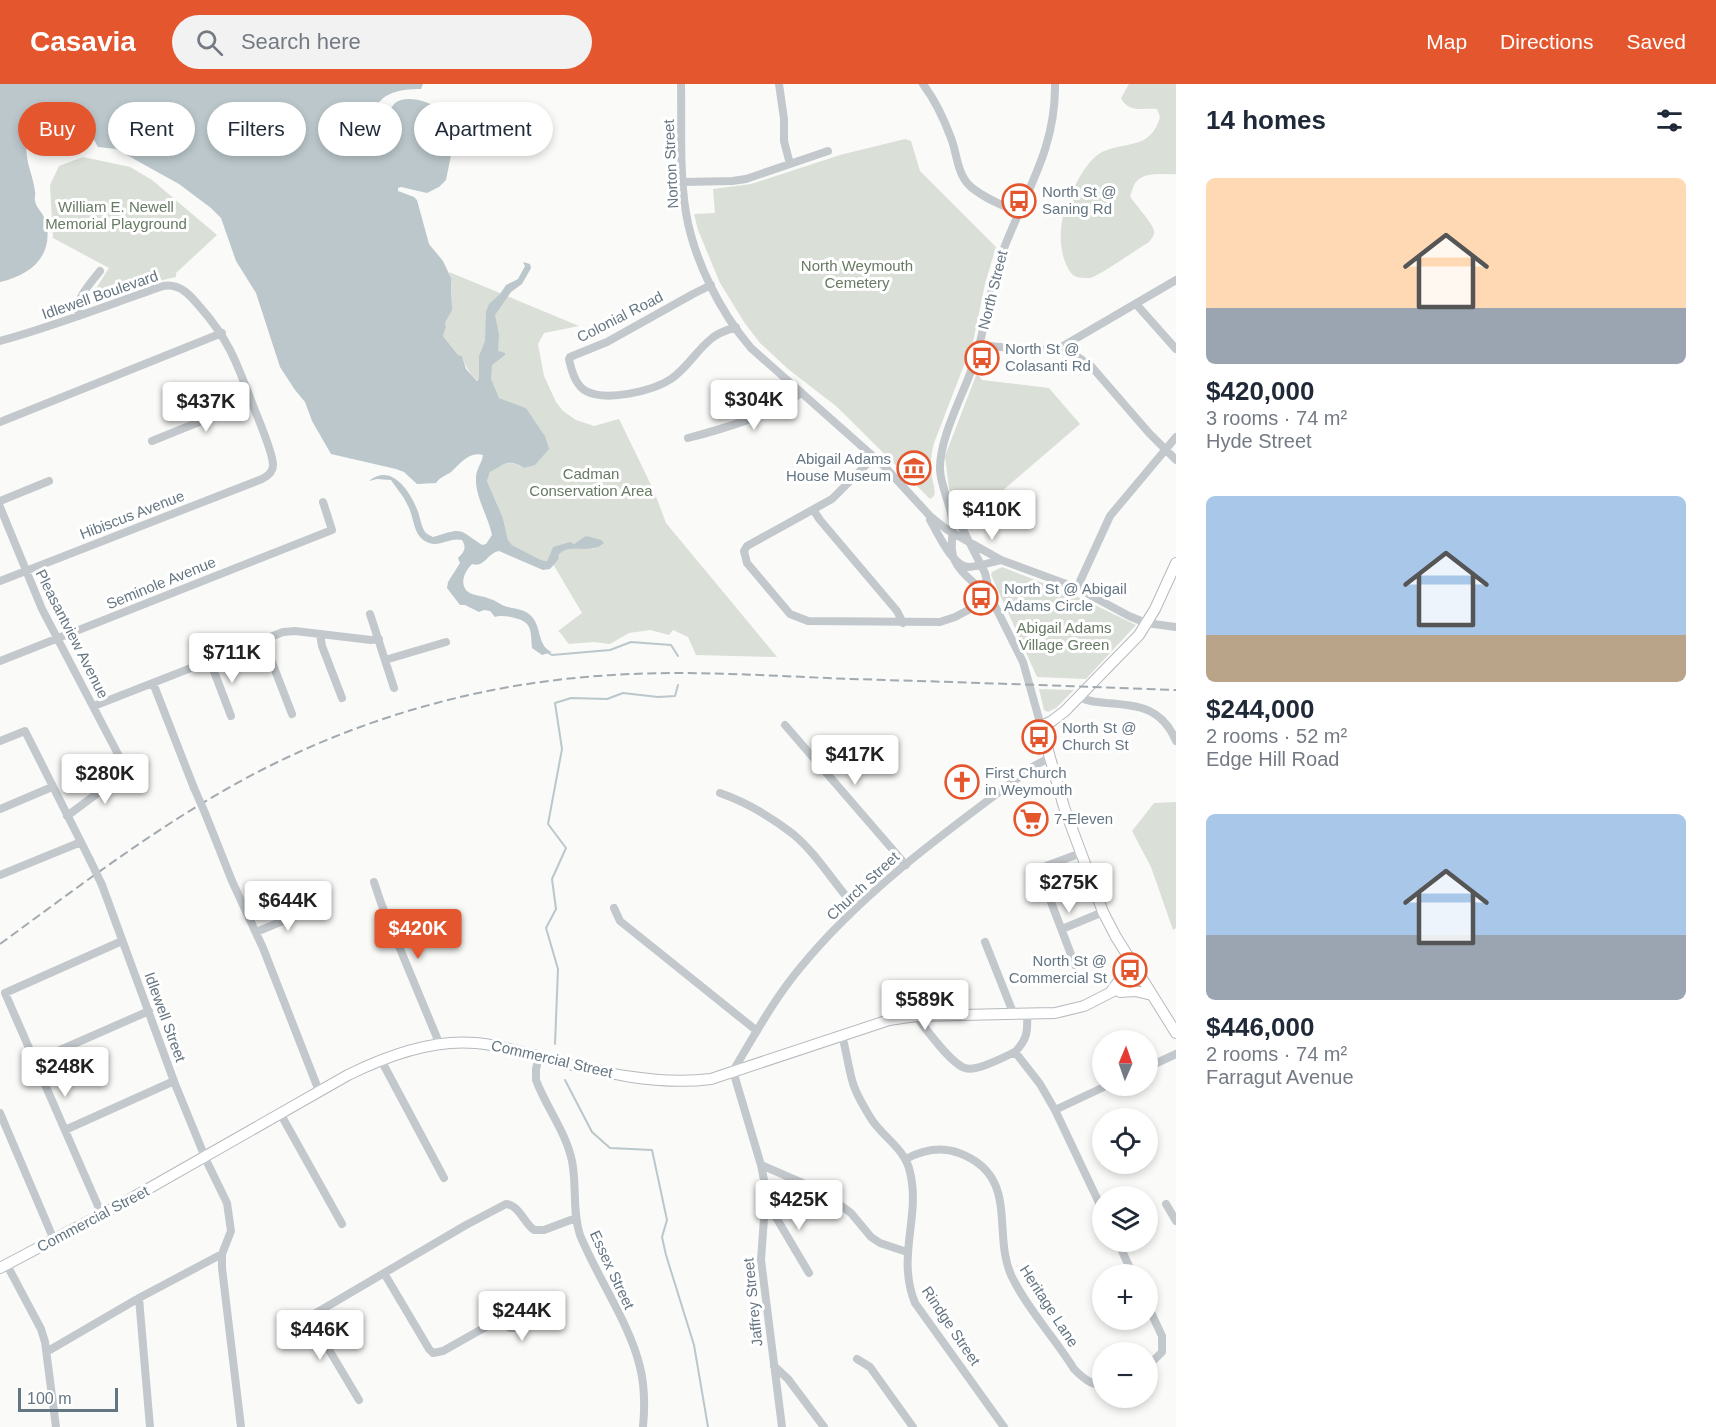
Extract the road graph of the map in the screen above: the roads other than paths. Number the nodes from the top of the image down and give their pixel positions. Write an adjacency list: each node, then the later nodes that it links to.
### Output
1 (681, 84): 7 (street, Norton Street)
2 (779, 84): 6 (street)
3 (923, 84): 8 (street)
4 (1055, 84): 8 (street, North Street)
5 (828, 151): 6 (street)
6 (790, 164): 7 (street)
7 (683, 183): 11 (street, Norton Street)
8 (1019, 213): 17 (street, North Street)
9 (100, 271): 13 (street)
10 (1176, 280): 12 (street)
11 (711, 285): 14 (street, Norton Street); 14 (street, Colonial Road)
12 (1136, 304): 18 (street); 19 (street)
13 (78, 316): 15 (street, Idlewell Boulevard); 16 (street, Idlewell Boulevard)
14 (736, 327): 20 (street, Norton Street)
15 (222, 333): 21 (street, Idlewell Boulevard); 22 (street)
16 (0, 341)
17 (979, 345): 18 (street); 31 (street, North Street)
18 (1058, 349): 26 (street)
19 (1176, 349)
20 (801, 392): 24 (street); 27 (street, Norton Street)
21 (251, 401): 25 (street); 29 (street, Idlewell Boulevard)
22 (0, 422)
23 (1176, 437): 26 (street)
24 (688, 438)
25 (152, 441)
26 (1165, 449): 28 (street); 45 (street)
27 (874, 457): 35 (street); 36 (street, Norton Street)
28 (1176, 460)
29 (272, 471): 43 (street, Hibiscus Avenue)
30 (50, 481): 32 (street)
31 (947, 498): 37 (street, North Street); 38 (street, North Street)
32 (0, 501)
33 (323, 501): 52 (street, Seminole Avenue)
34 (0, 507): 43 (street, Pleasantview Avenue)
35 (814, 511): 49 (street); 49 (street)
36 (925, 512): 37 (street, Norton Street); 40 (street, Norton Street)
37 (953, 533): 38 (street, Norton Street); 40 (street, North Street)
38 (968, 541): 39 (street, Norton Street); 42 (street, North Street)
39 (1001, 560): 42 (street); 45 (street, Norton Street)
40 (955, 561): 42 (street); 46 (street, North Street)
41 (1176, 563): 48 (main road)
42 (980, 565): 46 (street, North Street)
43 (25, 571): 44 (street, Hibiscus Avenue); 52 (street, Pleasantview Avenue)
44 (0, 581)
45 (1077, 588): 48 (street, Norton Street)
46 (992, 598): 49 (street); 67 (street, North Street)
47 (370, 614): 54 (street)
48 (1146, 622): 50 (street, Norton Street); 61 (main road)
49 (903, 623)
50 (1176, 627)
51 (320, 634): 53 (street); 54 (street); 62 (street)
52 (57, 639): 57 (street, Seminole Avenue); 63 (street, Pleasantview Avenue)
53 (263, 639): 58 (street); 64 (street)
54 (379, 639): 56 (street)
55 (446, 642): 56 (street)
56 (386, 660): 60 (street)
57 (0, 661)
58 (210, 661): 59 (street); 65 (street)
59 (153, 682): 63 (street); 85 (street, bridge)
60 (394, 688)
61 (1079, 696): 67 (main road); 69 (street)
62 (342, 698)
63 (94, 706): 74 (street, Pleasantview Avenue)
64 (292, 714)
65 (231, 716)
66 (785, 725): 77 (street)
67 (1041, 726): 70 (main road, North Street)
68 (0, 741): 71 (street, Idlewell Street)
69 (1176, 741)
70 (1049, 758): 76 (main road, North Street); 77 (street, Church Street)
71 (52, 787): 73 (street); 74 (street, Idlewell Street)
72 (720, 793): 81 (street)
73 (0, 809)
74 (67, 816): 75 (street, Idlewell Street)
75 (81, 842): 78 (street); 86 (street, Idlewell Street, bridge)
76 (1082, 854): 83 (main road, North Street); 84 (street)
77 (906, 865): 81 (street, Church Street)
78 (0, 875)
79 (374, 882): 100 (street)
80 (614, 908): 97 (street)
81 (856, 908): 97 (street, Church Street)
82 (306, 909): 85 (street)
83 (1103, 912): 84 (street); 88 (main road, North Street)
84 (1062, 930): 89 (street)
85 (256, 932): 109 (street)
86 (122, 941): 93 (street, Idlewell Street); 105 (street)
87 (985, 942): 94 (street)
88 (1127, 955): 90 (main road, North Street); 91 (main road)
89 (1076, 965)
90 (1142, 979): 91 (main road, Commercial Street); 92 (main road)
91 (1110, 992): 92 (main road); 95 (main road, Commercial Street)
92 (1152, 995): 98 (main road)
93 (149, 1011): 105 (street); 108 (street, Idlewell Street)
94 (1014, 1015): 95 (main road, Commercial Street); 96 (main road, Commercial Street)
95 (1027, 1015): 101 (street)
96 (916, 1016): 99 (main road, Commercial Street); 101 (street)
97 (757, 1031): 107 (street, Church Street)
98 (1176, 1033)
99 (842, 1035): 107 (main road, Commercial Street); 116 (street, Rindge Street)
100 (441, 1045): 103 (main road, Commercial Street); 104 (main road, Commercial Street)
101 (1015, 1052): 111 (street)
102 (1176, 1054): 106 (street)
103 (539, 1057): 107 (main road, Commercial Street); 123 (street, Essex Street)
104 (381, 1060): 109 (main road, Commercial Street); 118 (street)
105 (35, 1061): 114 (street)
106 (1158, 1062)
107 (733, 1071): 117 (street, Jaffrey Street)
108 (174, 1081): 114 (street); 115 (street, Idlewell Street)
109 (319, 1091): 113 (main road, Commercial Street)
110 (1092, 1092): 111 (street)
111 (1054, 1110): 119 (street)
112 (0, 1113): 126 (street)
113 (280, 1113): 115 (main road, Commercial Street); 125 (street)
114 (65, 1130): 122 (street)
115 (205, 1157): 122 (main road, Commercial Street); 128 (street, Idlewell Street)
116 (906, 1159): 127 (street, Rindge Street); 139 (street, Heritage Lane)
117 (761, 1165): 121 (street, Jaffrey Street); 127 (street)
118 (444, 1178)
119 (1092, 1188)
120 (1166, 1204): 124 (street)
121 (766, 1205): 131 (street); 138 (street, Jaffrey Street)
122 (102, 1215): 126 (main road, Commercial Street)
123 (576, 1218): 130 (street); 144 (street, Essex Street)
124 (1176, 1221)
125 (342, 1224)
126 (54, 1240): 129 (main road, Commercial Street)
127 (907, 1252): 148 (street, Rindge Street)
128 (222, 1254): 132 (street); 143 (street)
129 (4, 1266): 135 (street)
130 (384, 1273): 133 (street); 140 (street)
131 (809, 1273)
132 (139, 1298): 135 (street); 142 (street)
133 (498, 1320)
134 (1158, 1327): 136 (street)
135 (48, 1351): 141 (street)
136 (1158, 1356)
137 (857, 1359): 147 (street)
138 (774, 1366): 145 (street, Jaffrey Street); 146 (street)
139 (1092, 1383)
140 (359, 1400)
141 (57, 1427)
142 (150, 1427)
143 (242, 1427)
144 (643, 1427)
145 (782, 1427)
146 (824, 1427)
147 (913, 1427)
148 (1004, 1427)

